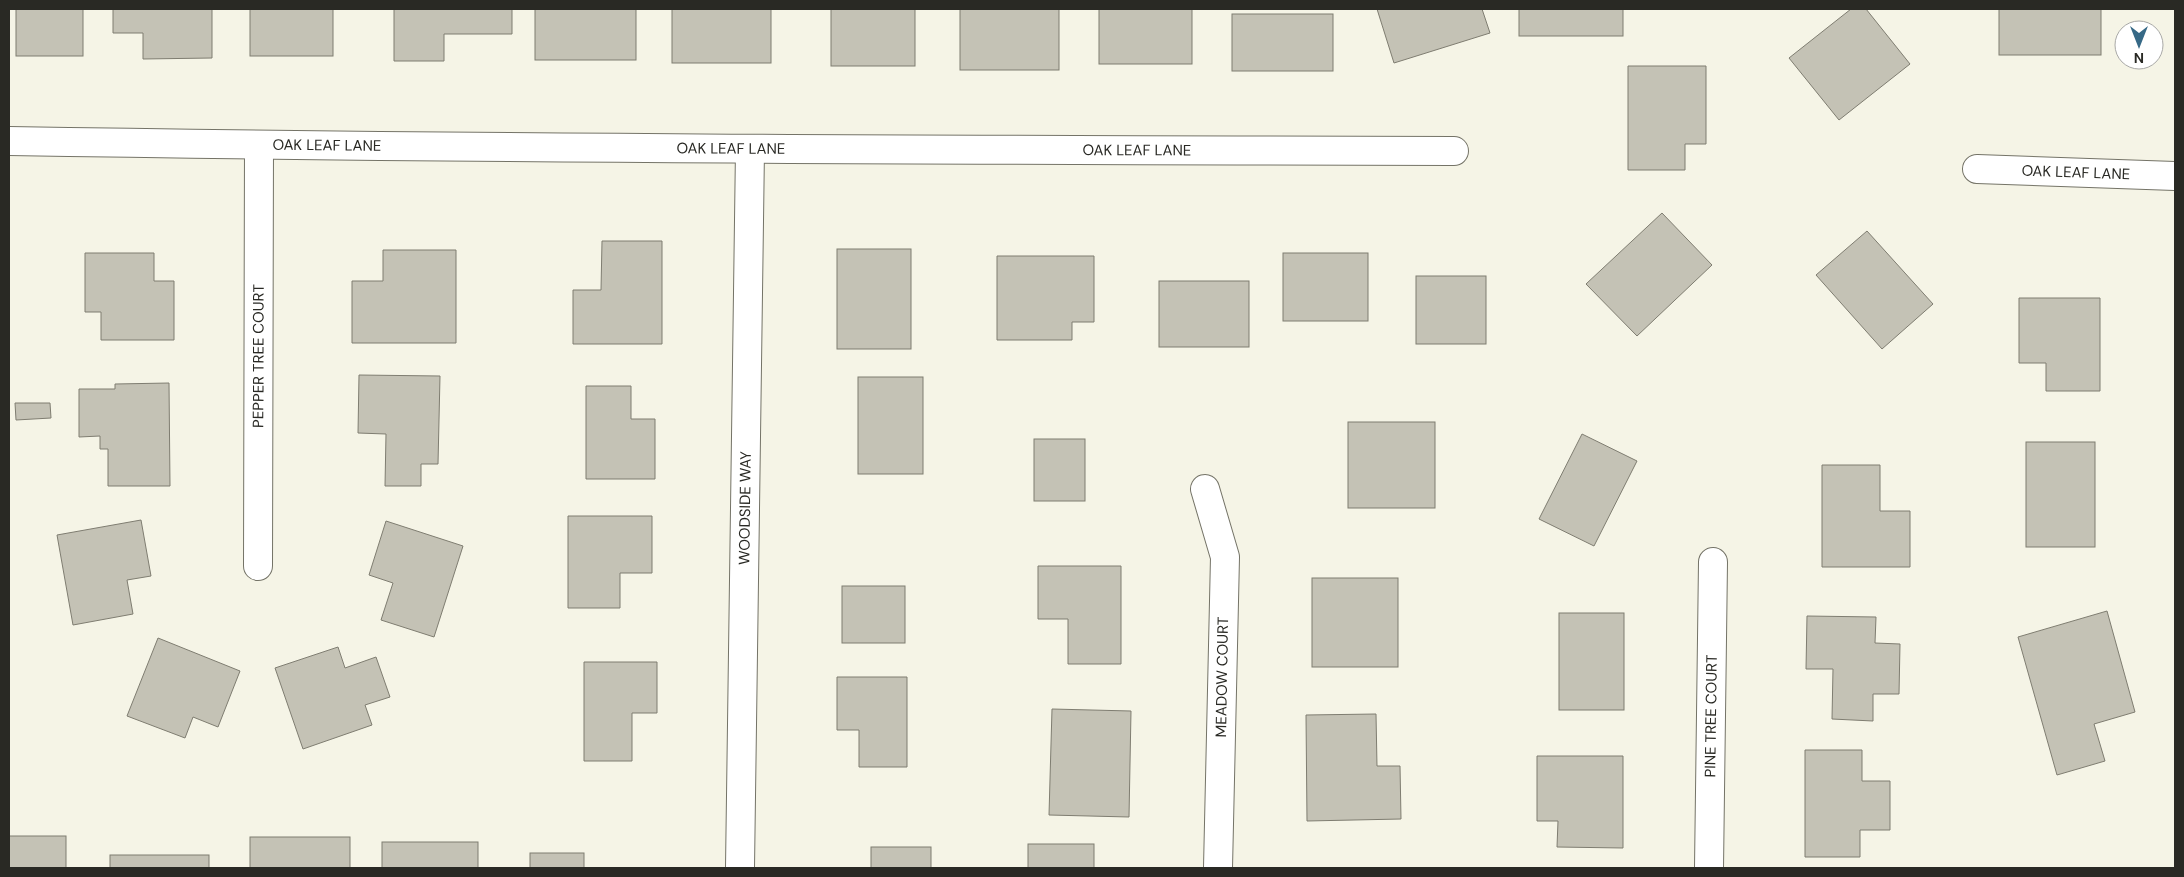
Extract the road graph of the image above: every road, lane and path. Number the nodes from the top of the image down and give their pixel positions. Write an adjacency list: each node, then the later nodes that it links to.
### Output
1 (9, 141): 2 (street, OAK LEAF LANE)
2 (259, 145): 3 (street, OAK LEAF LANE); 9 (street, PEPPER TREE COURT)
3 (750, 149): 4 (street, OAK LEAF LANE); 10 (street, WOODSIDE WAY)
4 (1454, 151)
5 (1977, 169): 6 (street, OAK LEAF LANE)
6 (2175, 176)
7 (1205, 489): 11 (street, MEADOW COURT)
8 (1713, 562): 12 (street, PINE TREE COURT)
9 (258, 566)
10 (740, 868)
11 (1218, 868)
12 (1709, 868)

